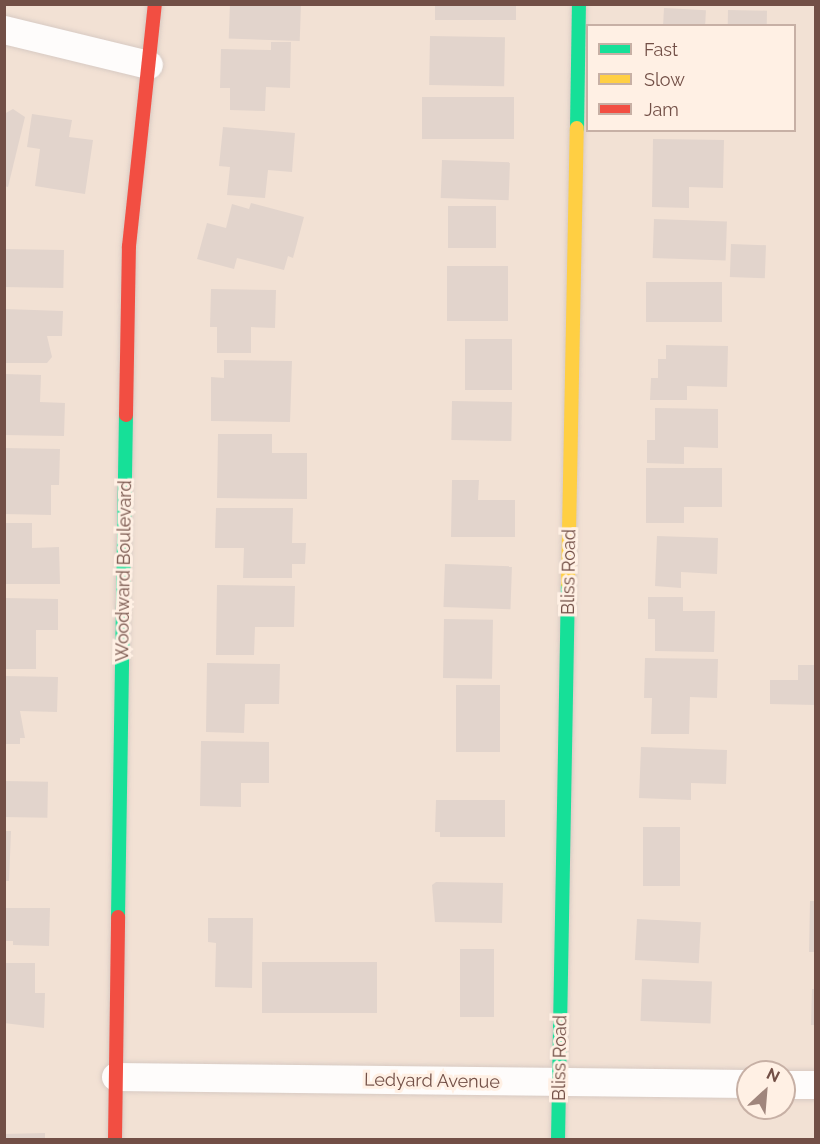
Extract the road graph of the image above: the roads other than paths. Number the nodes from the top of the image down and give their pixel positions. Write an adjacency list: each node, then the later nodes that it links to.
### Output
1 (155, 4): 4 (street, Woodward Boulevard)
2 (579, 4): 6 (street, Bliss Road)
3 (4, 30): 4 (street)
4 (149, 65): 5 (street, Woodward Boulevard)
5 (116, 1077): 6 (street, Ledyard Avenue); 10 (street, Woodward Boulevard)
6 (560, 1082): 7 (street, Ledyard Avenue); 11 (street, Bliss Road)
7 (736, 1084)
8 (796, 1084): 9 (street)
9 (816, 1085)
10 (115, 1140)
11 (558, 1140)

